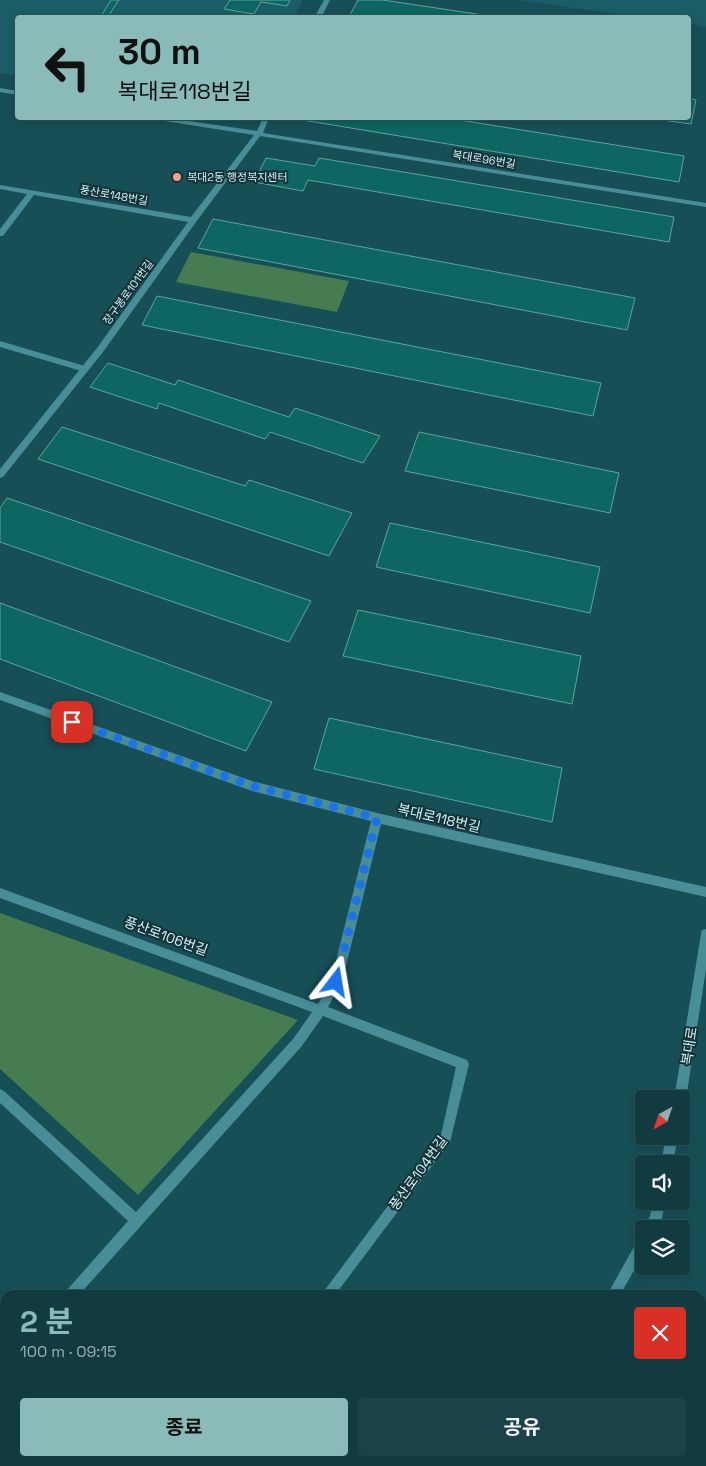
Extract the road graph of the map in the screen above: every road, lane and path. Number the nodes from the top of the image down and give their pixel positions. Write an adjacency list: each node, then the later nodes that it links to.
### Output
1 (327, 0): 2 (street)
2 (319, 15)
3 (0, 90): 4 (street)
4 (15, 92)
5 (170, 120): 7 (street, 복대로96번길)
6 (265, 120): 7 (street, 장구봉로101번길)
7 (258, 135): 10 (street, 복대로96번길); 11 (street, 장구봉로101번길)
8 (0, 187): 9 (street, 풍산로148번길)
9 (32, 192): 11 (street, 풍산로148번길); 12 (street)
10 (706, 206)
11 (193, 220): 14 (street, 장구봉로101번길)
12 (0, 234)
13 (0, 344): 14 (street)
14 (85, 369): 15 (street, 장구봉로101번길)
15 (0, 475)
16 (0, 696): 17 (street, 복대로118번길)
17 (377, 818): 18 (street, 복대로118번길); 21 (street)
18 (706, 892)
19 (0, 893): 21 (street, 풍산로106번길)
20 (706, 934): 22 (street, 복대로)
21 (321, 1010): 24 (street); 27 (street, 풍산로104번길)
22 (681, 1090)
23 (0, 1095): 24 (street)
24 (137, 1221): 26 (street)
25 (635, 1256): 28 (street)
26 (75, 1290)
27 (331, 1290)
28 (616, 1290)

